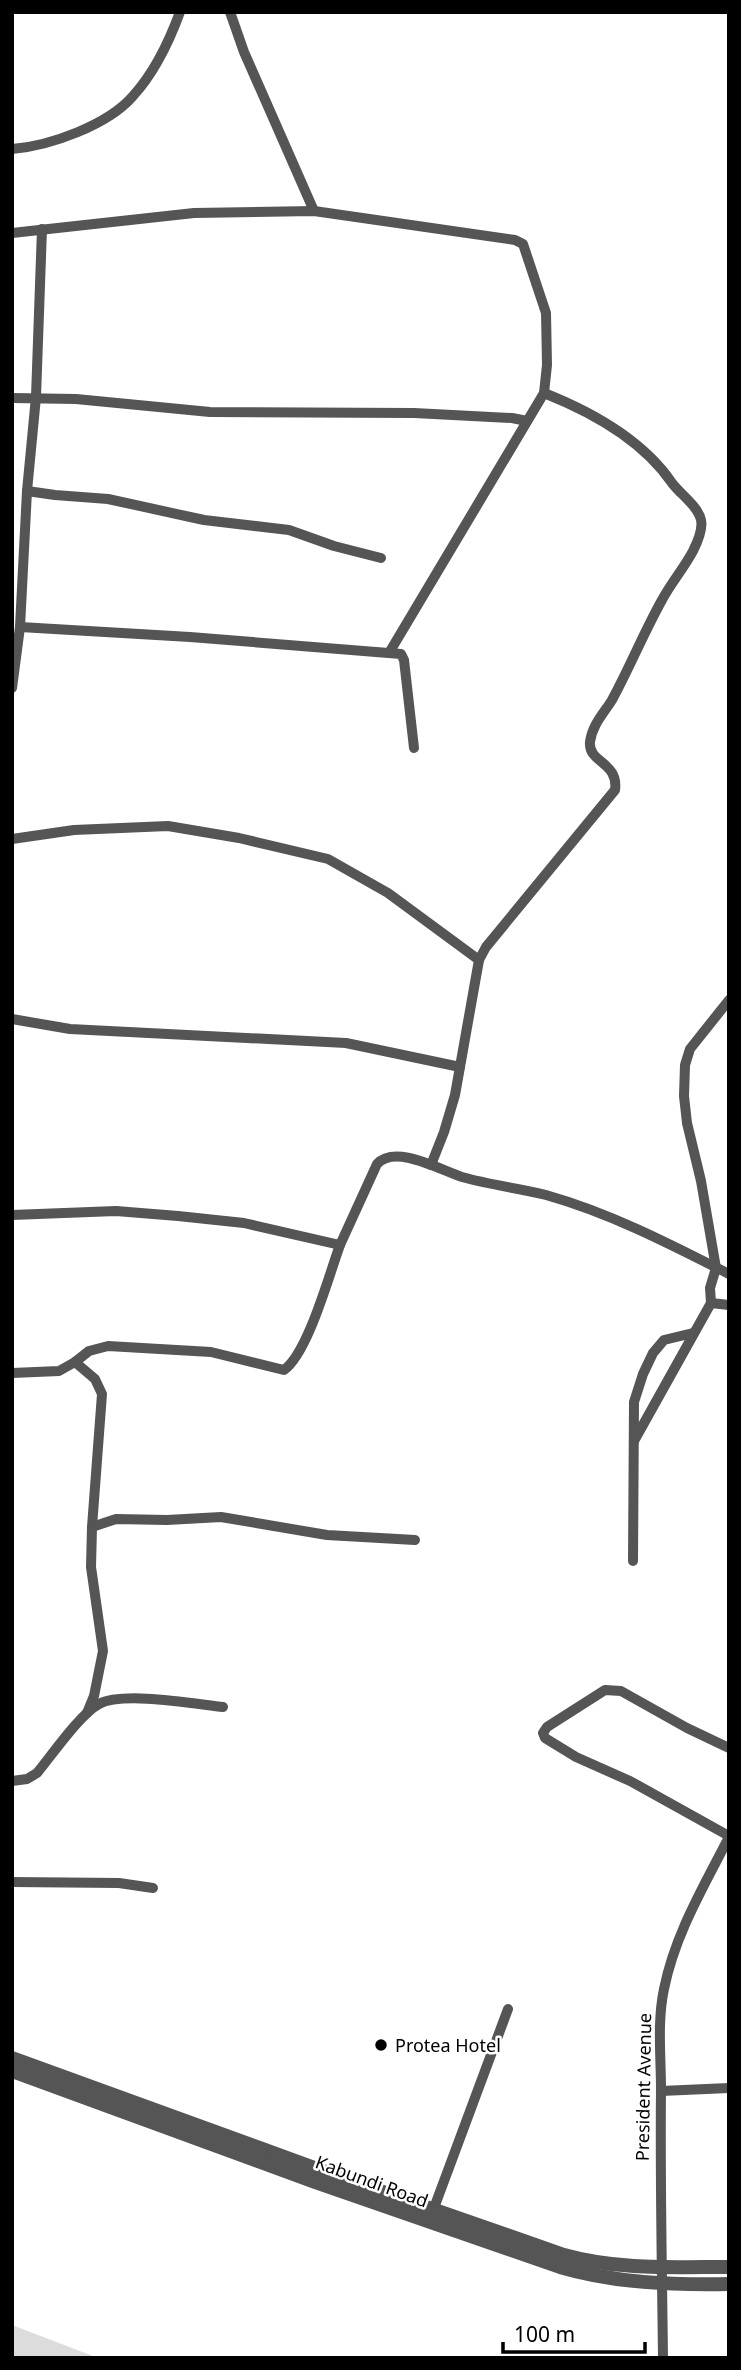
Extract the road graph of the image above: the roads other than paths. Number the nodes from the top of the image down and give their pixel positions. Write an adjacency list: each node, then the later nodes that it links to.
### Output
1 (180, 12): 3 (street)
2 (230, 12): 4 (street)
3 (12, 149)
4 (314, 211): 5 (street); 7 (street)
5 (42, 229): 6 (street); 8 (street)
6 (12, 233)
7 (544, 393): 10 (street); 19 (street)
8 (36, 397): 9 (street); 10 (street); 11 (street)
9 (12, 398)
10 (527, 421): 15 (street)
11 (27, 491): 12 (street); 13 (street)
12 (381, 558)
13 (17, 580): 14 (street)
14 (20, 627): 15 (street); 16 (street)
15 (389, 653): 17 (street)
16 (12, 688)
17 (414, 748)
18 (12, 839): 19 (street)
19 (479, 960): 22 (street)
20 (729, 1000): 26 (street)
21 (12, 1019): 22 (street)
22 (460, 1067): 23 (street)
23 (431, 1165): 25 (street); 26 (street)
24 (12, 1215): 25 (street)
25 (340, 1245): 31 (street)
26 (716, 1268): 27 (street); 28 (street)
27 (729, 1274)
28 (711, 1303): 29 (street); 30 (street)
29 (729, 1305)
30 (693, 1333): 33 (street); 33 (street)
31 (75, 1362): 32 (street); 34 (street)
32 (12, 1373)
33 (634, 1441): 36 (street)
34 (92, 1527): 35 (street); 38 (street)
35 (415, 1540)
36 (633, 1561)
37 (223, 1707): 38 (street)
38 (87, 1713): 40 (street)
39 (729, 1748): 41 (street)
40 (12, 1781)
41 (729, 1836): 48 (street, President Avenue)
42 (12, 1882): 43 (street)
43 (153, 1888)
44 (508, 2009): 49 (street)
45 (12, 2058): 49 (street, Kabundi Road)
46 (12, 2071): 49 (street, Kabundi Road)
47 (728, 2087): 48 (street)
48 (661, 2091): 51 (street, President Avenue)
49 (431, 2216): 51 (street, Kabundi Road)
50 (729, 2267): 51 (street, Kabundi Road)
51 (662, 2275): 52 (street, Kabundi Road); 53 (street, President Avenue)
52 (729, 2284)
53 (663, 2358)

